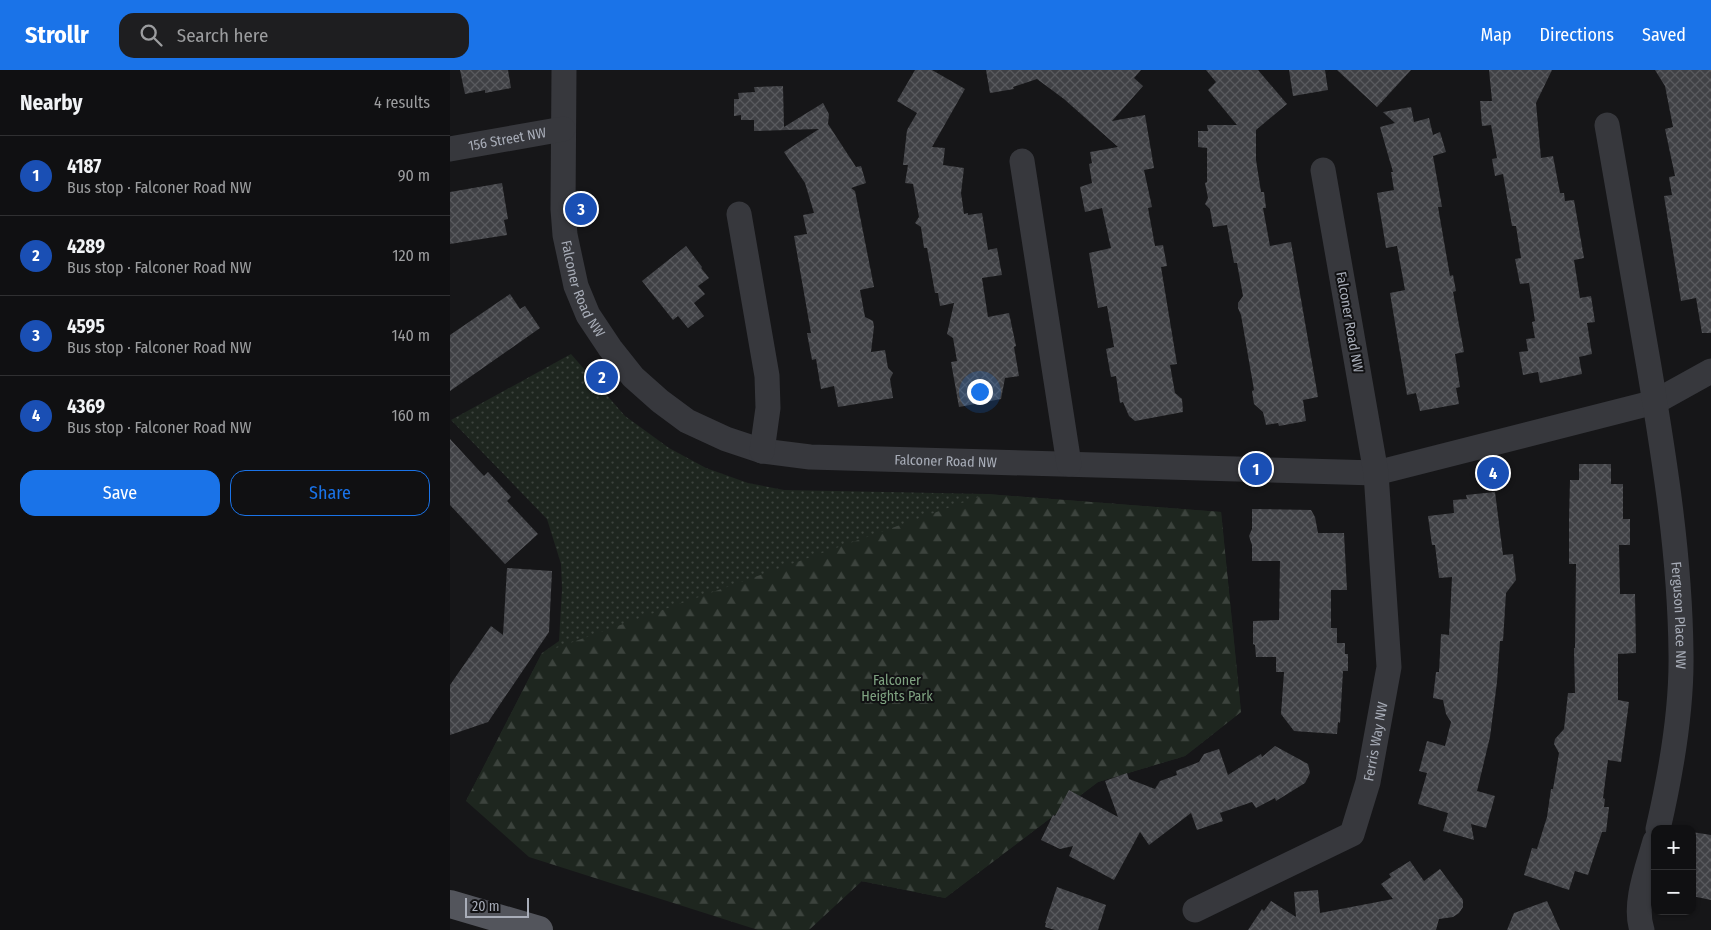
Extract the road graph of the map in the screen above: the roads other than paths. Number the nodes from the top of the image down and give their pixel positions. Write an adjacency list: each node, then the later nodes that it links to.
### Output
1 (564, 70): 3 (street, Falconer Road NW)
2 (1607, 125): 9 (street)
3 (563, 128): 4 (street, 156 Street NW); 10 (street, Falconer Road NW)
4 (450, 149)
5 (1022, 161): 11 (street)
6 (1323, 170): 12 (street, Falconer Road NW)
7 (740, 214): 10 (street)
8 (1711, 371): 9 (street, Falconer Road NW)
9 (1655, 402): 12 (street, Falconer Road NW); 13 (street, Ferguson Place NW)
10 (762, 451): 11 (street, Falconer Road NW)
11 (1070, 464): 12 (street, Falconer Road NW)
12 (1376, 473): 16 (street, Ferris Way NW)
13 (1659, 825)
14 (1651, 858): 18 (street)
15 (450, 904): 17 (main road)
16 (1195, 910)
17 (539, 930)
18 (1642, 930)

